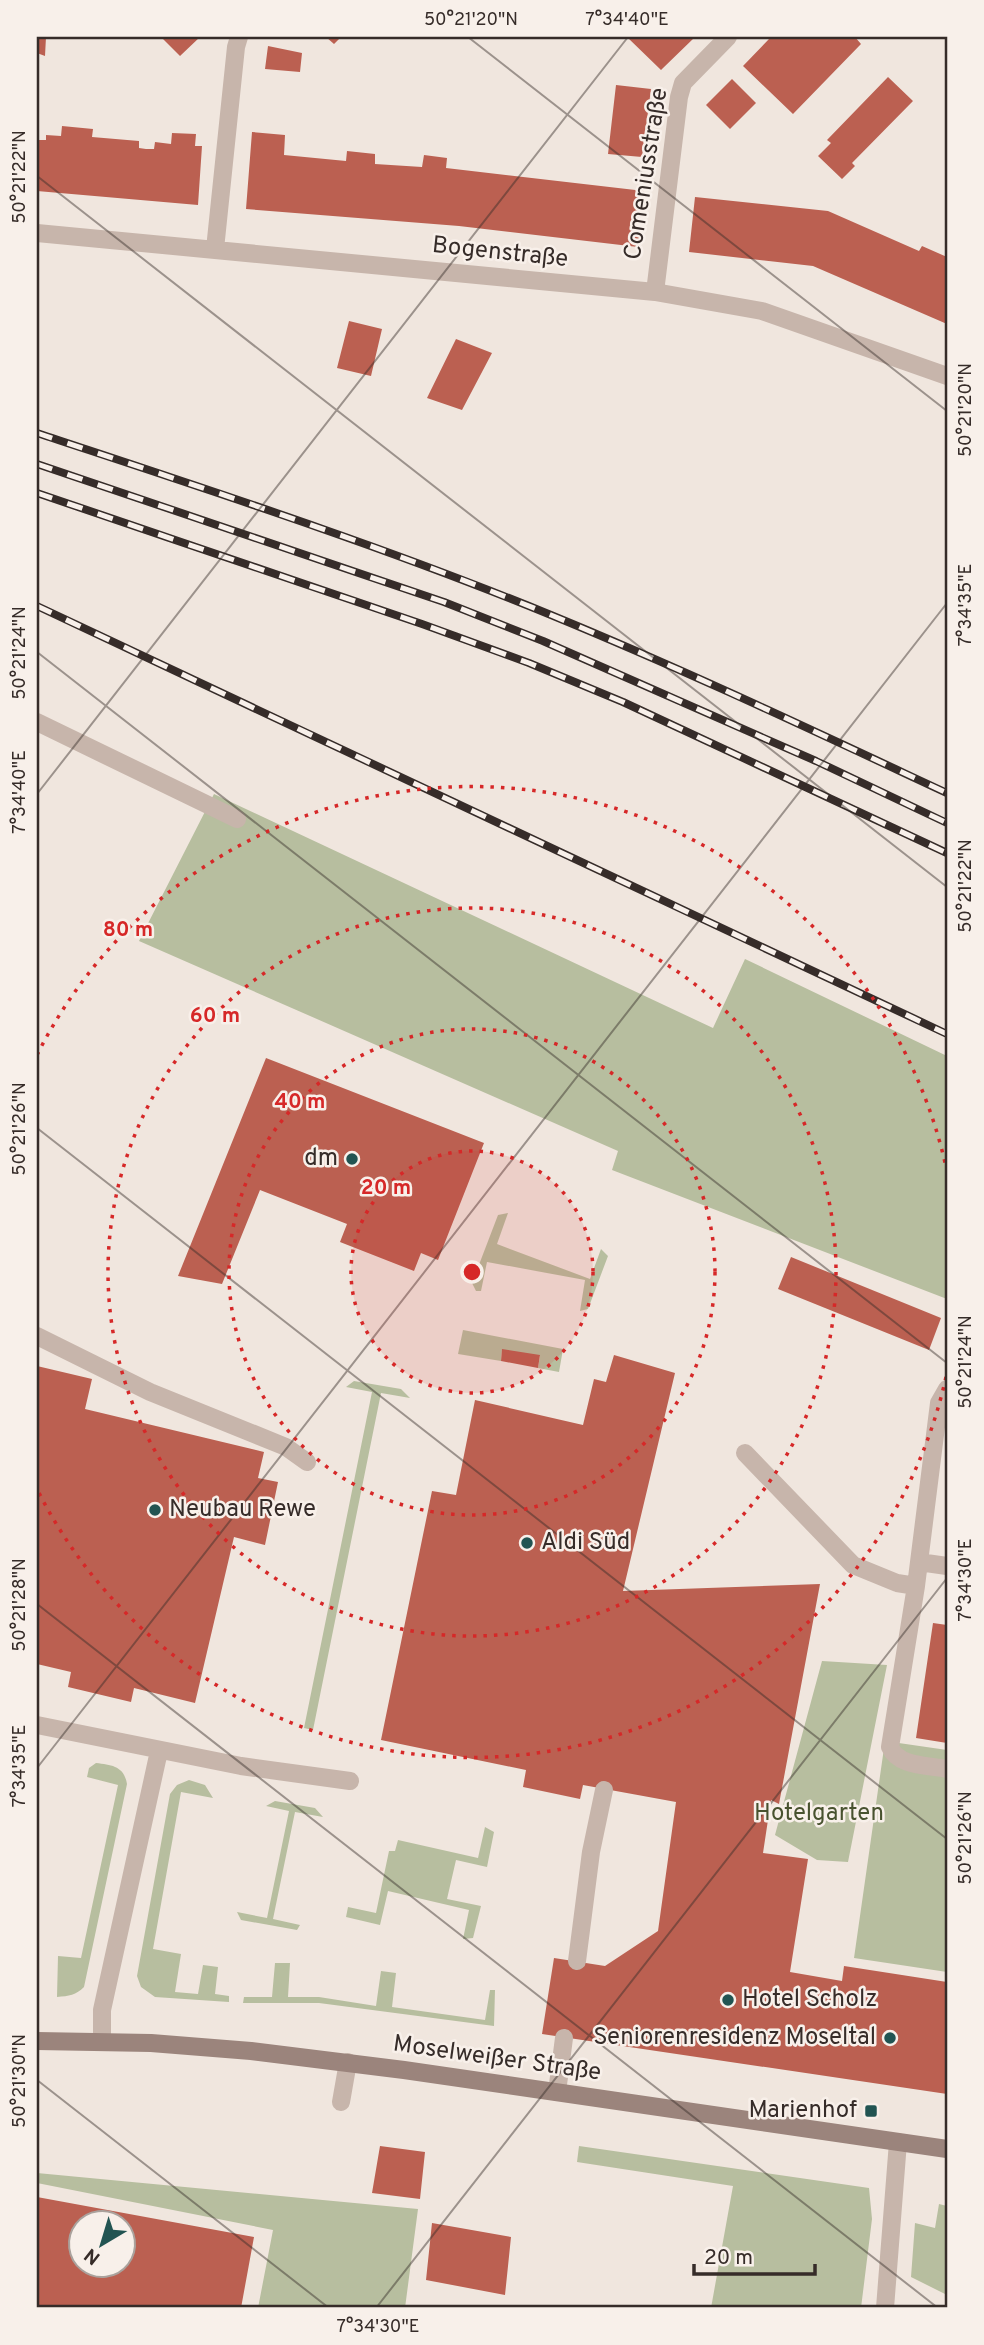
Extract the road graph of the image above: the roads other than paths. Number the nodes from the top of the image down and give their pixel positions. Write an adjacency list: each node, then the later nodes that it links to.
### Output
1 (239, 37): 4 (street)
2 (728, 37): 5 (street, Comeniusstraße)
3 (37, 233): 4 (street, Bogenstraße)
4 (215, 249): 5 (street, Bogenstraße)
5 (655, 292): 6 (street, Bogenstraße)
6 (947, 376)
7 (37, 722): 8 (street)
8 (237, 819)
9 (37, 1336): 12 (street)
10 (947, 1389): 13 (street)
11 (745, 1453): 15 (street)
12 (307, 1462)
13 (919, 1562): 14 (street); 15 (street)
14 (947, 1566)
15 (916, 1586): 18 (street)
16 (37, 1725): 17 (street)
17 (159, 1751): 19 (street); 24 (street)
18 (947, 1769)
19 (350, 1781)
20 (604, 1790): 21 (street)
21 (577, 1961)
22 (564, 2038): 26 (street)
23 (37, 2041): 24 (street, Moselweißer Straße)
24 (102, 2042): 25 (street, Moselweißer Straße)
25 (348, 2062): 26 (street, Moselweißer Straße); 27 (street)
26 (556, 2092): 28 (street, Moselweißer Straße)
27 (341, 2102)
28 (898, 2142): 29 (street, Moselweißer Straße); 30 (street)
29 (947, 2149)
30 (885, 2308)

